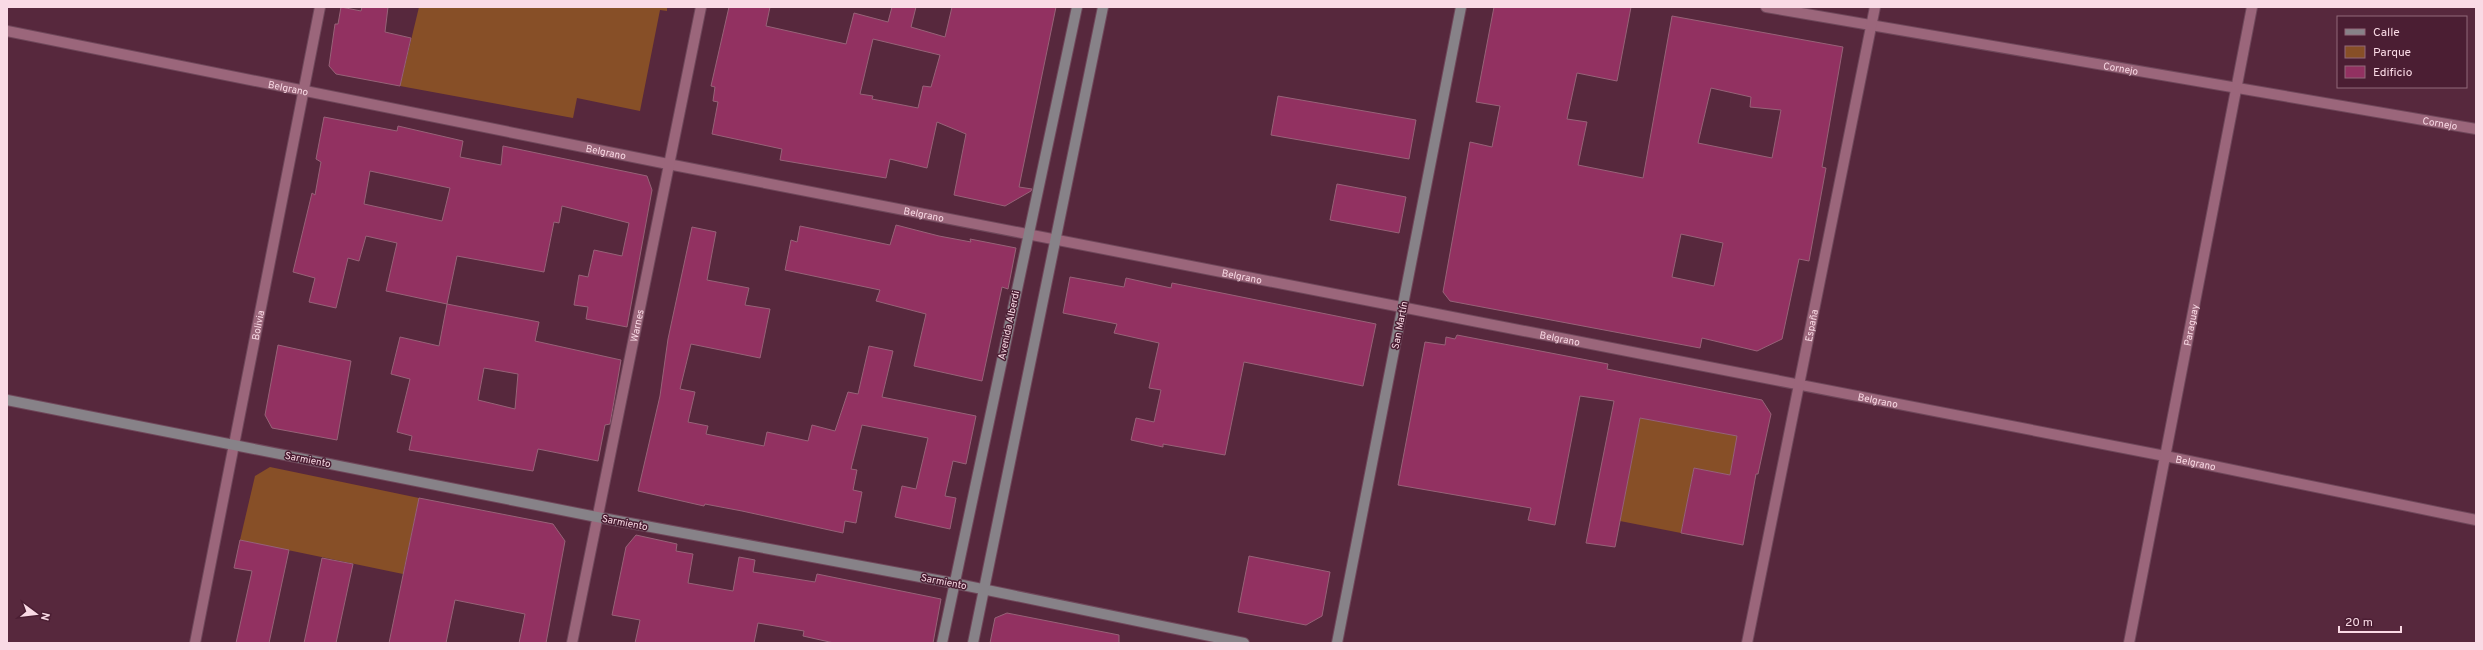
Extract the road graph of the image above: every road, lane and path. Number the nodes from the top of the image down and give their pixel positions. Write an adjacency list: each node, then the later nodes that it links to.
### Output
1 (320, 7): 12 (street, Bolivia)
2 (701, 7): 14 (street, Warnes)
3 (1077, 7): 15 (street, Avenida Alberdi)
4 (1103, 7): 16 (street)
5 (1461, 7): 17 (street, San Martín)
6 (1766, 7): 9 (street, Cornejo)
7 (1875, 7): 9 (street, España)
8 (2252, 7): 11 (street, Paraguay)
9 (1872, 26): 11 (street, Cornejo); 18 (street, España)
10 (7, 31): 12 (street, Belgrano)
11 (2236, 88): 13 (street, Cornejo); 21 (street, Paraguay)
12 (303, 91): 14 (street, Belgrano); 20 (street, Bolivia)
13 (2476, 129)
14 (668, 164): 15 (street, Belgrano); 22 (street, Warnes)
15 (1028, 233): 16 (street, Belgrano); 24 (street, Avenida Alberdi)
16 (1055, 238): 17 (street, Belgrano); 25 (street)
17 (1403, 308): 18 (street, Belgrano); 31 (street, San Martín)
18 (1798, 385): 21 (street, Belgrano); 32 (street, España)
19 (7, 400): 20 (street, Sarmiento)
20 (234, 445): 22 (street, Sarmiento); 26 (street, Bolivia)
21 (2165, 456): 23 (street, Belgrano); 33 (street, Paraguay)
22 (597, 516): 24 (street, Sarmiento); 27 (street, Warnes)
23 (2476, 520)
24 (954, 583): 25 (street, Sarmiento); 28 (street, Avenida Alberdi)
25 (984, 589): 29 (street); 30 (street, Sarmiento)
26 (195, 643)
27 (572, 643)
28 (942, 643)
29 (972, 643)
30 (1244, 643)
31 (1337, 643)
32 (1747, 643)
33 (2129, 643)

